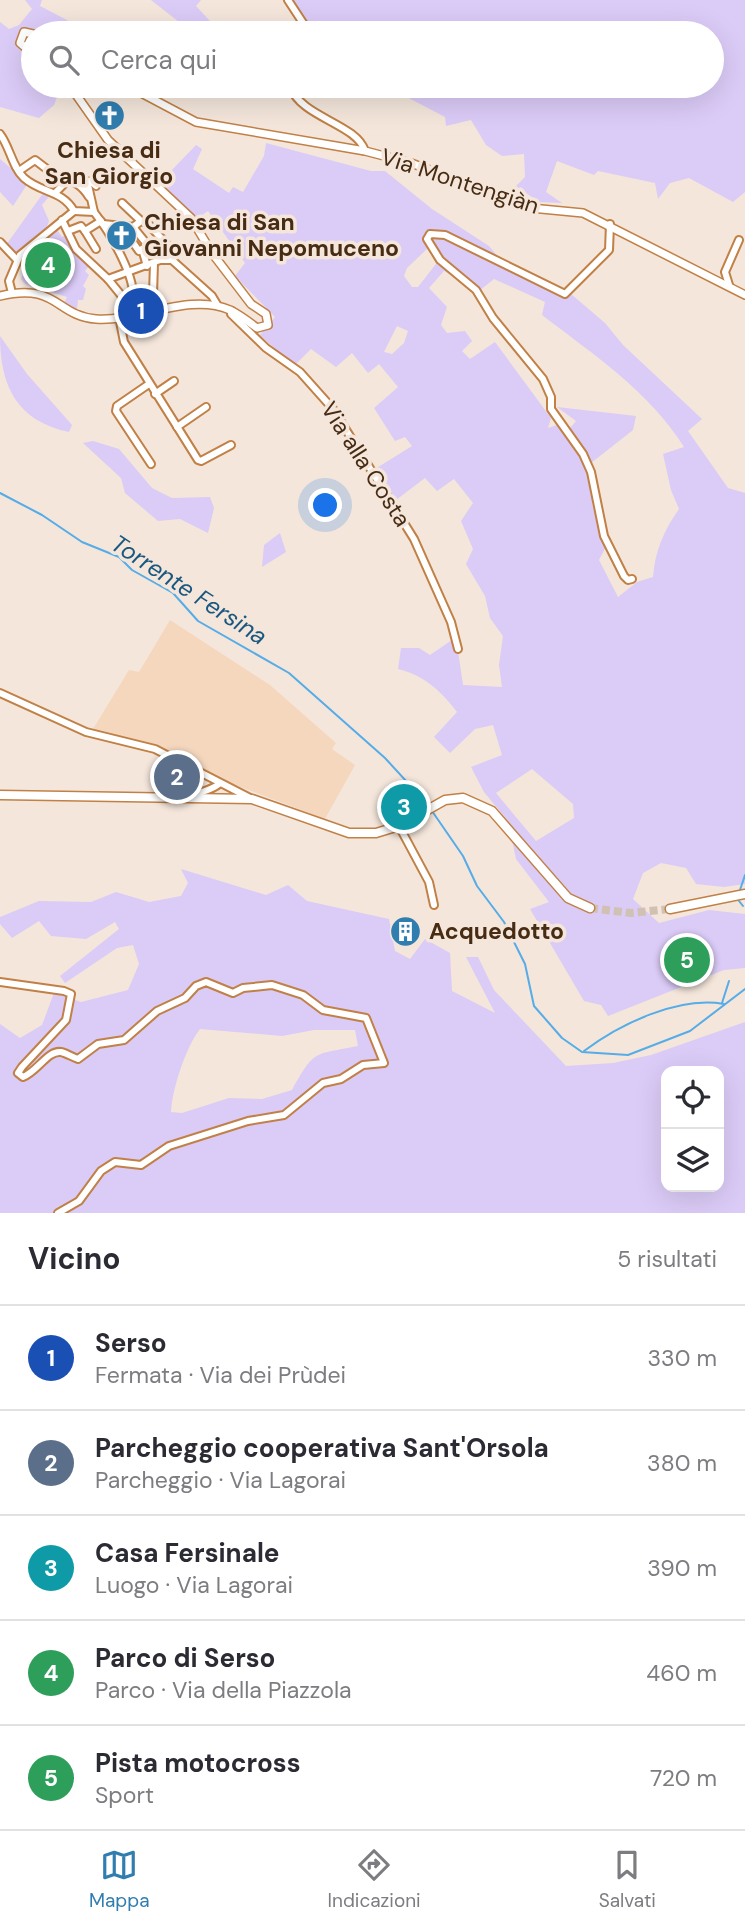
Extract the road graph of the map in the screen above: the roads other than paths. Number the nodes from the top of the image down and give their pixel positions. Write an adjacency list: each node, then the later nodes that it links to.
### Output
1 (288, 0): 2 (street)
2 (302, 21)
3 (78, 98): 39 (street)
4 (151, 98): 7 (street, Via Montengiàn)
5 (298, 98): 7 (street)
6 (0, 134): 8 (street)
7 (365, 151): 19 (street, Via Montengiàn)
8 (19, 171): 9 (street); 11 (street)
9 (60, 180): 11 (street); 12 (street)
10 (91, 184): 12 (street)
11 (56, 192): 14 (street)
12 (89, 197): 15 (street)
13 (122, 203): 17 (street)
14 (74, 210): 15 (street); 16 (street)
15 (94, 212): 18 (street)
16 (62, 220): 21 (street); 28 (street)
17 (141, 221): 20 (street); 29 (street)
18 (102, 222): 20 (street); 22 (street); 26 (street)
19 (610, 224): 33 (street, Via Montengiàn); 48 (street)
20 (134, 228): 23 (street); 30 (street)
21 (68, 231): 22 (street); 32 (street)
22 (85, 231): 27 (street)
23 (129, 237): 26 (street); 30 (street)
24 (739, 240): 33 (street)
25 (0, 242): 28 (street)
26 (116, 246): 31 (street)
27 (96, 249)
28 (17, 260): 34 (street)
29 (172, 260): 30 (street); 37 (street)
30 (154, 263): 31 (street); 38 (street)
31 (127, 272): 32 (street); 38 (street)
32 (108, 279): 38 (street)
33 (729, 285): 35 (street, Via Montengiàn)
34 (12, 293): 36 (street); 40 (street)
35 (745, 295)
36 (0, 296)
37 (218, 306): 39 (street); 40 (street)
38 (126, 310): 40 (street)
39 (232, 311): 49 (street, Via alla Costa)
40 (120, 317): 42 (street)
41 (174, 381): 43 (street)
42 (149, 384): 43 (street); 47 (street)
43 (155, 394): 45 (street)
44 (206, 407): 45 (street)
45 (177, 427): 46 (street)
46 (231, 445)
47 (151, 464)
48 (632, 579)
49 (458, 649)
50 (0, 693): 51 (street)
51 (219, 784): 53 (street); 54 (street); 55 (street)
52 (0, 795): 53 (main road)
53 (188, 798): 54 (main road)
54 (220, 799): 55 (main road)
55 (252, 799): 56 (main road)
56 (399, 827): 58 (street); 59 (main road)
57 (745, 894): 60 (main road)
58 (434, 905)
59 (590, 908)
60 (670, 909)
61 (0, 982): 62 (street)
62 (58, 1213)

